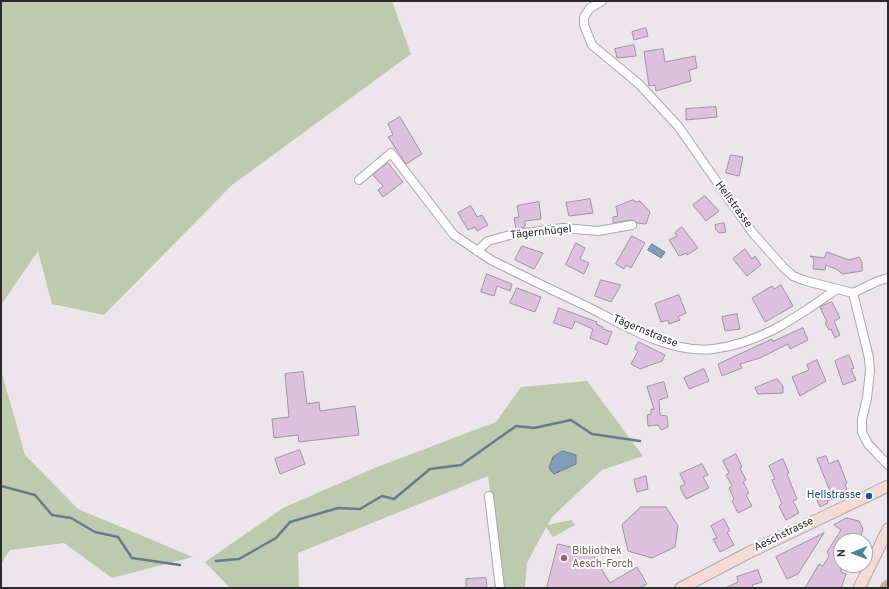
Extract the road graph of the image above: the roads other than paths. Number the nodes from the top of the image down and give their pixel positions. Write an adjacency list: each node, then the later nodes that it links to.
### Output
1 (602, 1): 6 (street, Hellstrasse)
2 (359, 180): 4 (street, Tägernstrasse)
3 (632, 225): 4 (street, Tägernhügel)
4 (477, 251): 6 (street, Tägernstrasse)
5 (888, 278): 7 (street)
6 (837, 289): 7 (street, Hellstrasse)
7 (853, 293): 8 (street)
8 (888, 465)
9 (888, 486): 13 (main road, Aeschstrasse)
10 (489, 496): 12 (street)
11 (888, 529): 14 (main road)
12 (500, 588)
13 (681, 588)
14 (859, 588)

